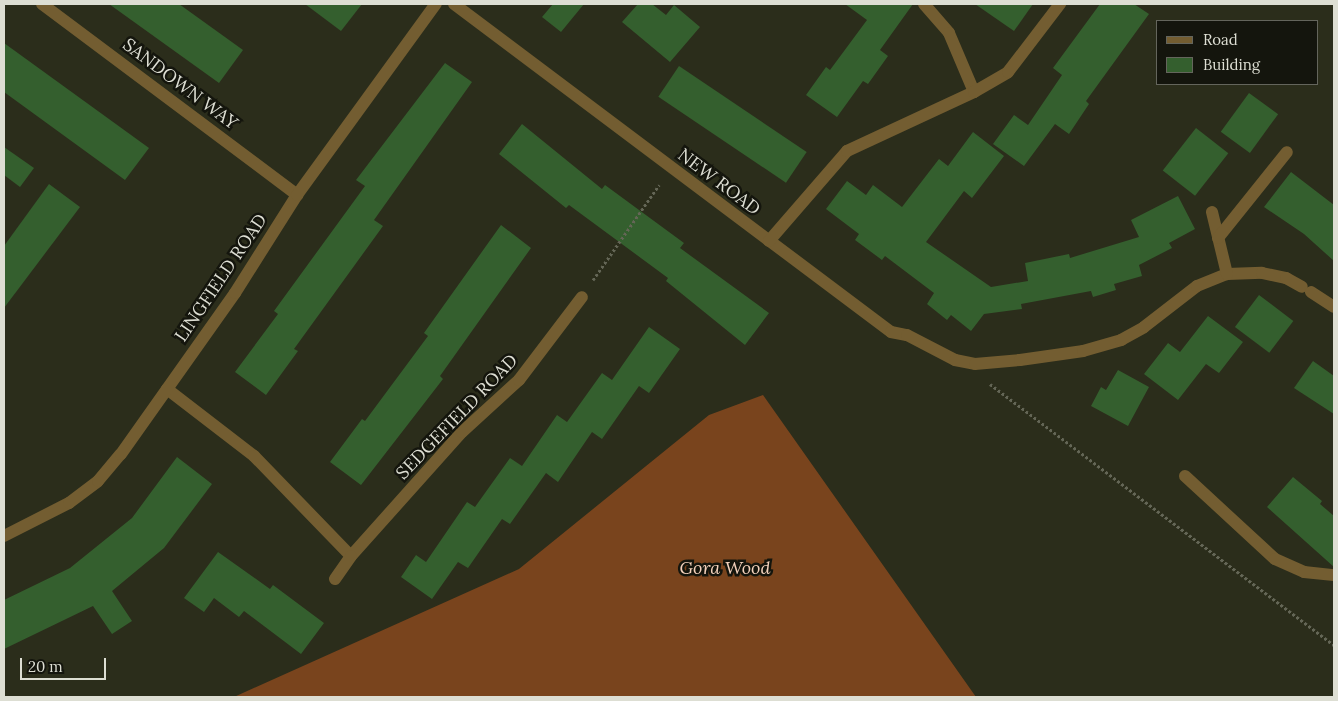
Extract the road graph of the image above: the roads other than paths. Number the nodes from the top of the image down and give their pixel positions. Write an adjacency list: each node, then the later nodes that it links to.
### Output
1 (42, 4): 8 (street, SANDOWN WAY)
2 (436, 4): 8 (street, LINGFIELD ROAD)
3 (454, 4): 11 (street, NEW ROAD)
4 (924, 4): 6 (street)
5 (1060, 4): 6 (street)
6 (974, 92): 11 (street)
7 (1287, 152): 10 (street)
8 (297, 195): 15 (street, LINGFIELD ROAD)
9 (1212, 212): 10 (street)
10 (1218, 238): 12 (street)
11 (769, 241): 12 (street, NEW ROAD)
12 (1226, 274): 14 (street)
13 (582, 297): 18 (street, SEDGEFIELD ROAD)
14 (1334, 307)
15 (166, 389): 17 (street, LINGFIELD ROAD); 18 (street)
16 (1185, 476): 19 (street)
17 (4, 536)
18 (351, 556): 20 (street, SEDGEFIELD ROAD)
19 (1334, 575)
20 (335, 579)

